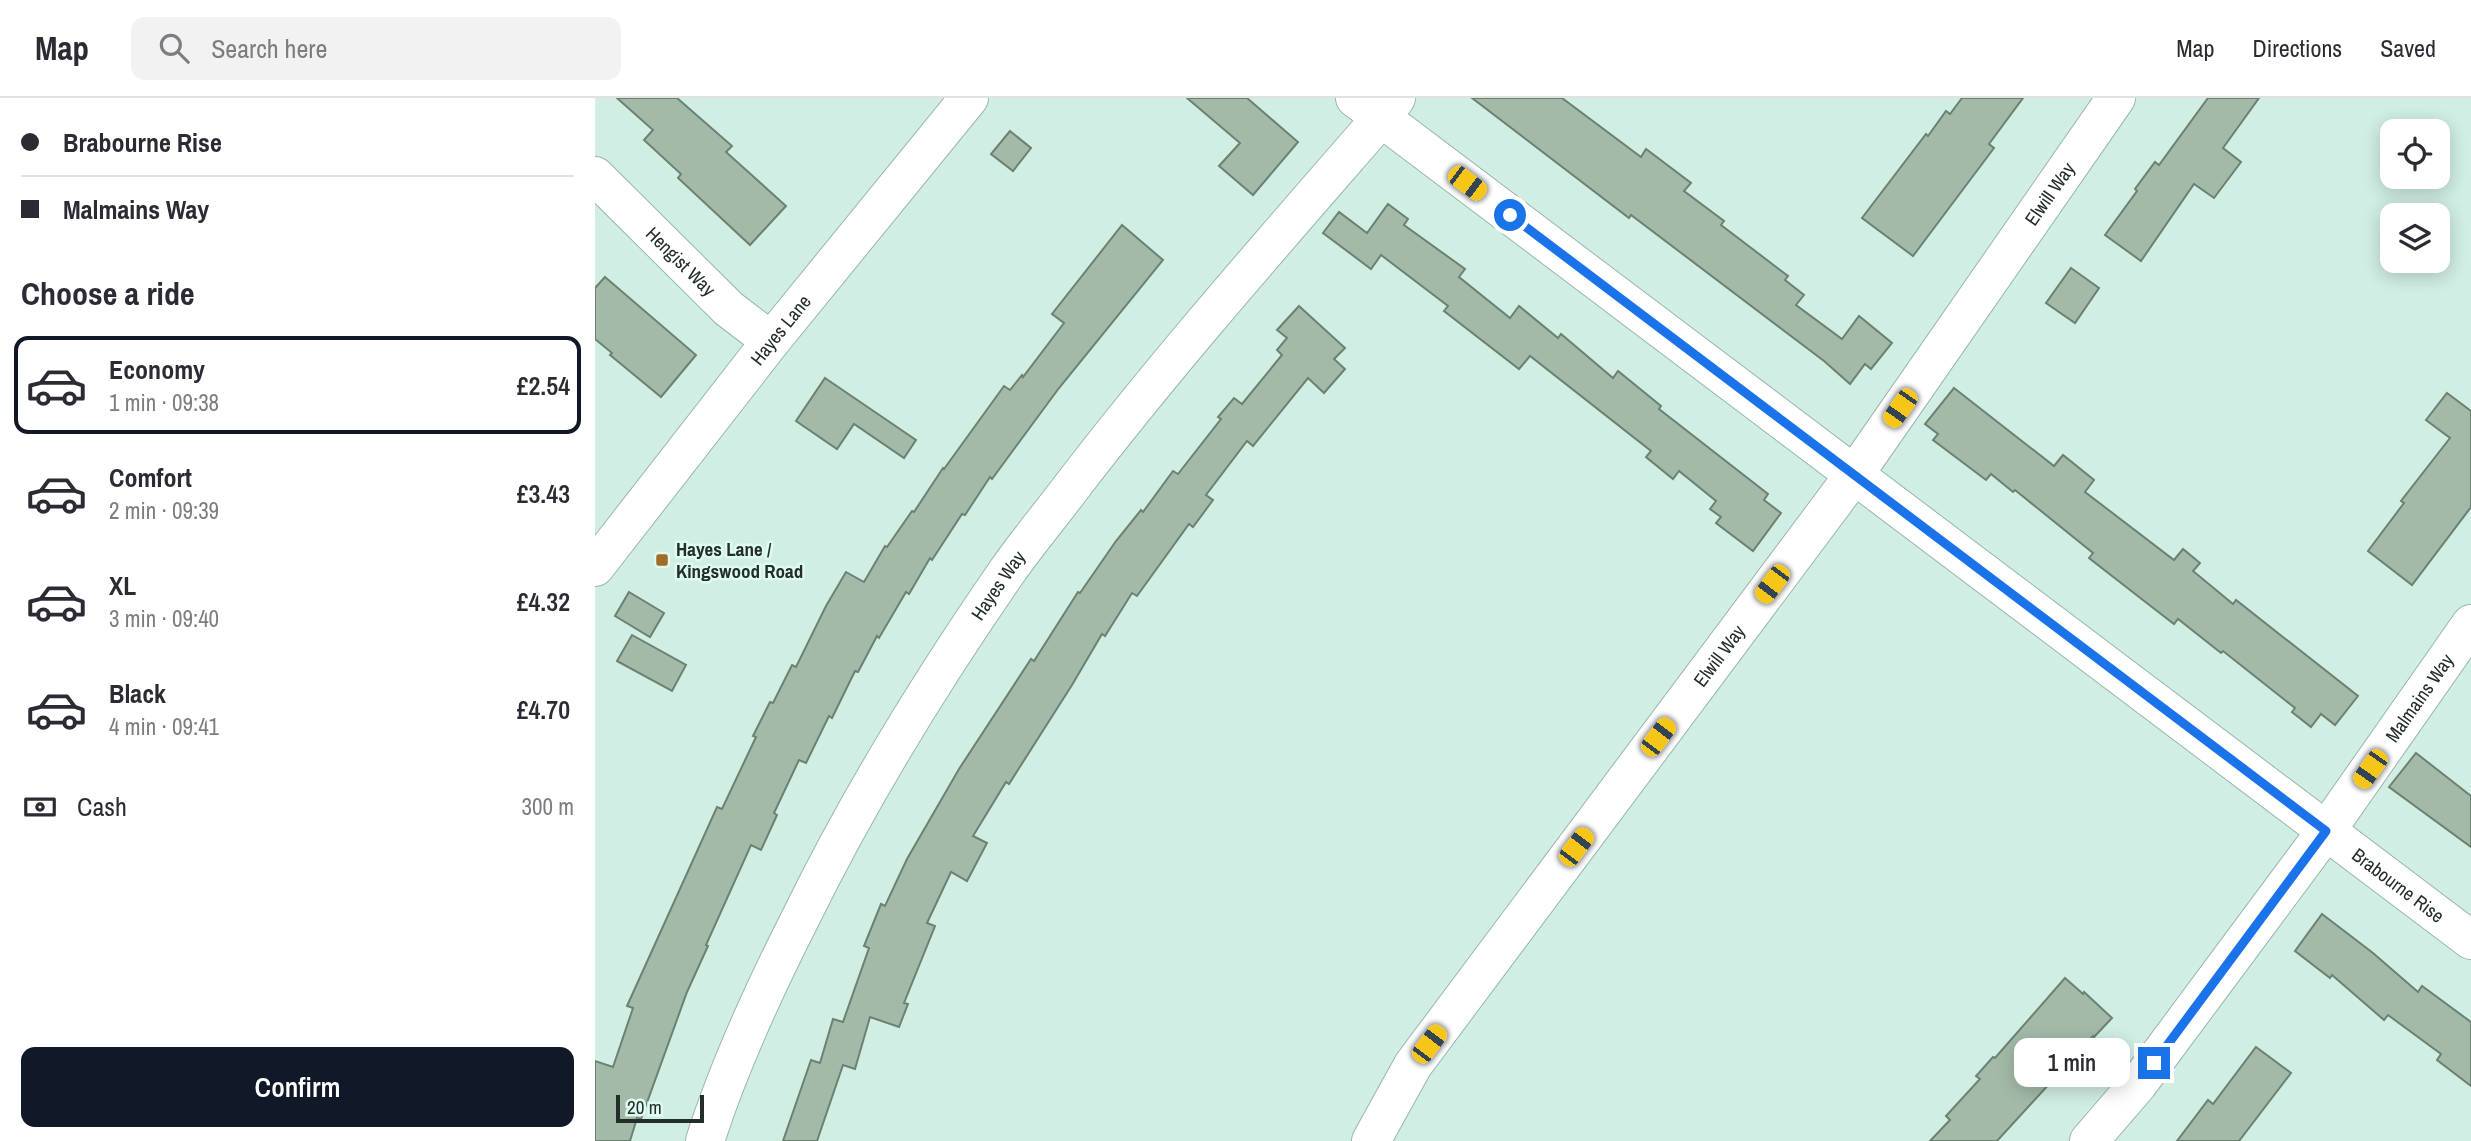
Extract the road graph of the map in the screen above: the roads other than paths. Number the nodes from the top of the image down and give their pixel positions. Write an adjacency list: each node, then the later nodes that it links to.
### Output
1 (969, 98): 5 (street, Hayes Lane)
2 (2116, 98): 6 (street, Elwill Way)
3 (1377, 105): 6 (street, Brabourne Rise); 11 (street, Hayes Way)
4 (595, 176): 5 (street, Hengist Way)
5 (771, 341): 7 (street, Hayes Lane)
6 (1854, 475): 9 (street, Brabourne Rise); 12 (street, Elwill Way)
7 (595, 566)
8 (2471, 624): 9 (street, Malmains Way)
9 (2326, 831): 10 (street, Brabourne Rise); 13 (street, Malmains Way)
10 (2471, 940)
11 (705, 1141)
12 (1371, 1141)
13 (2089, 1141)

